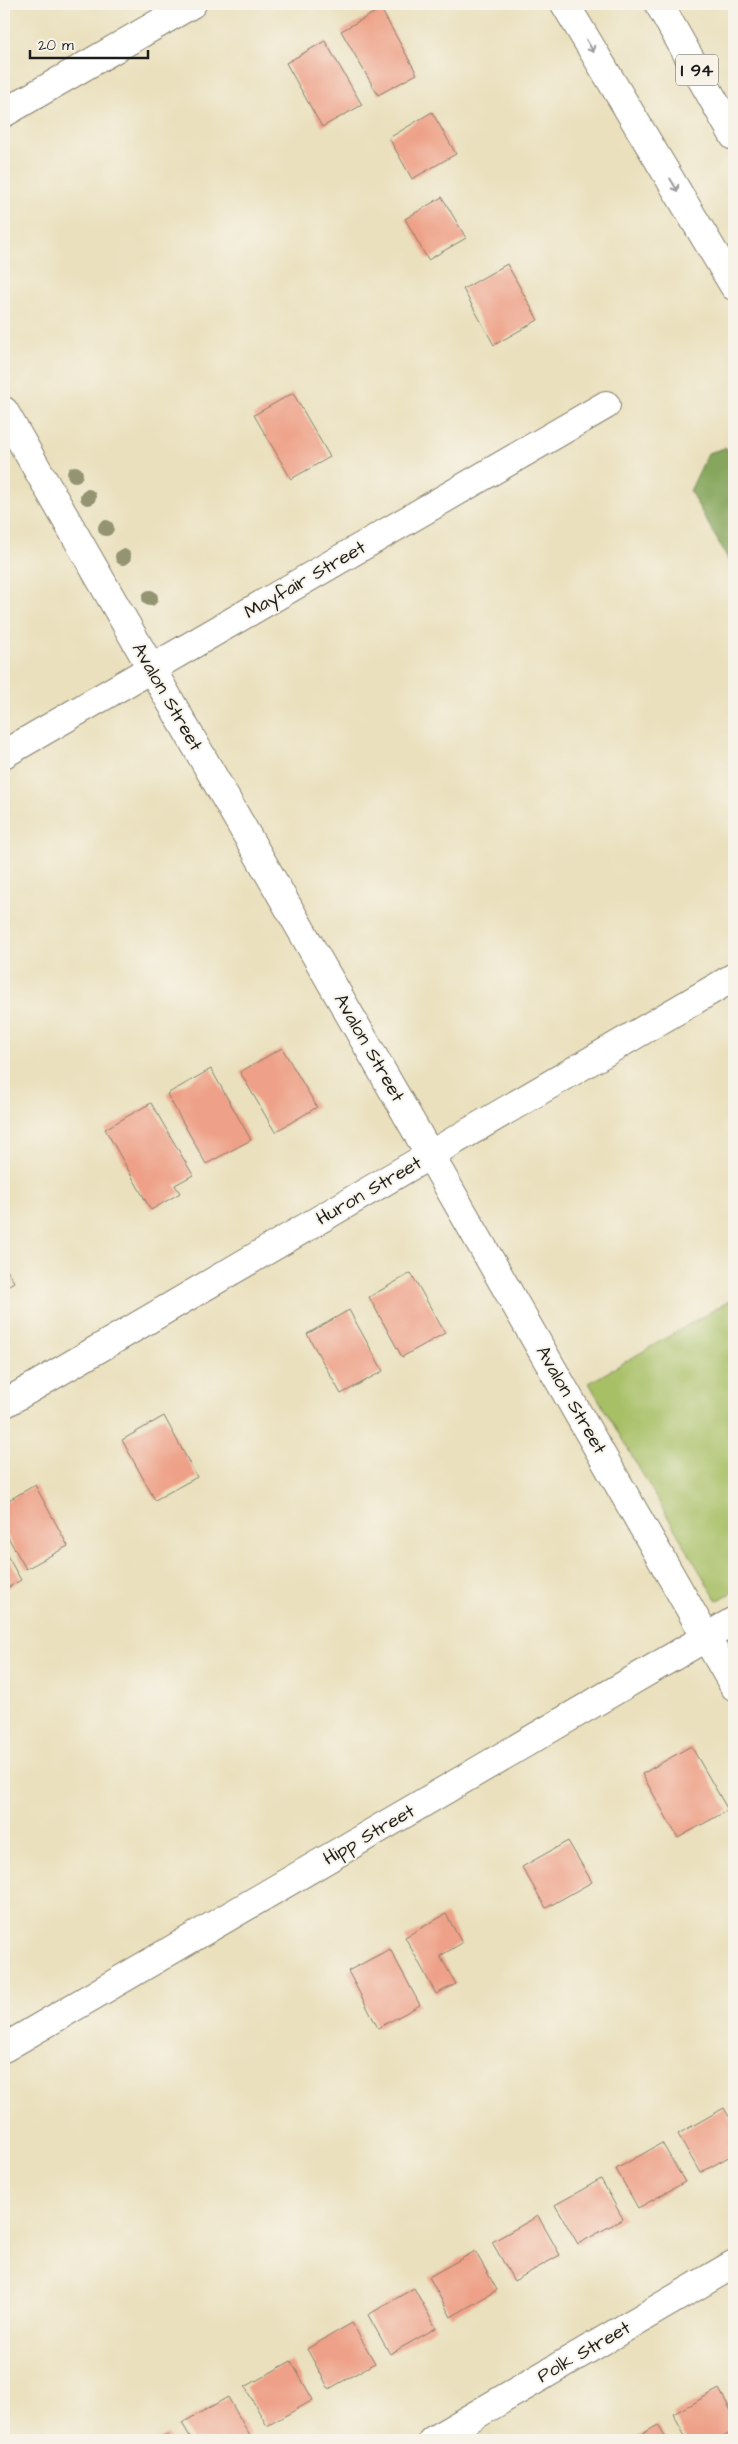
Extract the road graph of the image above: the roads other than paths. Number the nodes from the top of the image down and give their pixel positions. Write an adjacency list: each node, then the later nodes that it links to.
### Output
1 (192, 4): 4 (main road)
2 (565, 4): 6 (main road, one-way to 6)
3 (659, 4): 5 (main road, I 94)
4 (4, 113)
5 (734, 136)
6 (734, 286)
7 (606, 405): 9 (main road, Mayfair Street)
8 (4, 411): 9 (main road, Avalon Street)
9 (151, 669): 10 (main road, Mayfair Street); 12 (main road, Avalon Street)
10 (4, 754)
11 (734, 977): 12 (main road, Huron Street)
12 (430, 1155): 13 (main road, Huron Street); 15 (main road, Avalon Street)
13 (4, 1404)
14 (734, 1622): 15 (main road, Hipp Street)
15 (706, 1638): 16 (main road, Avalon Street); 17 (main road, Hipp Street)
16 (734, 1686)
17 (4, 2048)
18 (734, 2264): 19 (main road, Polk Street)
19 (433, 2440)

